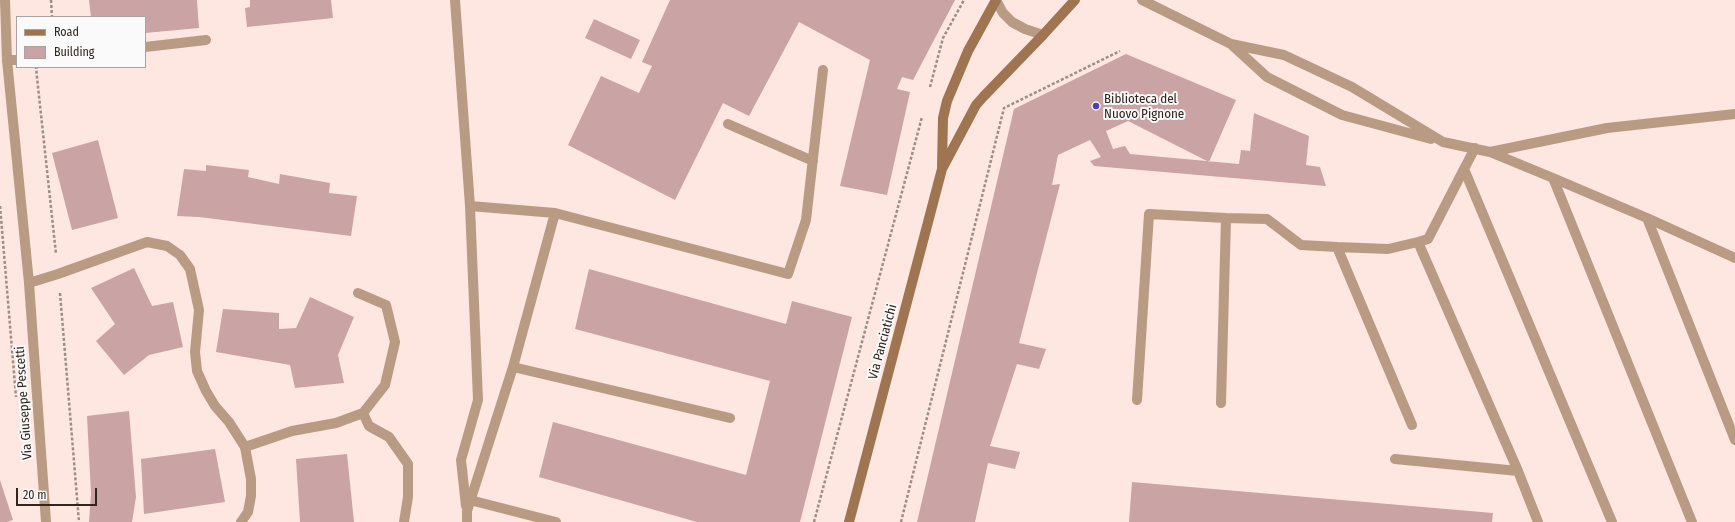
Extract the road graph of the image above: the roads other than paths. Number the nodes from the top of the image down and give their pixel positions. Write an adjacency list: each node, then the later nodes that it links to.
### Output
1 (5, 0): 10 (street, Via Giuseppe Pescetti)
2 (454, 0): 21 (street)
3 (996, 0): 6 (street); 18 (main road)
4 (1075, 0): 6 (main road)
5 (1142, 0): 8 (street)
6 (1043, 35): 18 (main road)
7 (206, 40): 9 (street)
8 (1231, 44): 14 (street); 14 (street)
9 (146, 46)
10 (12, 60): 28 (street, Via Giuseppe Pescetti)
11 (823, 70): 17 (street)
12 (1735, 114): 16 (street)
13 (728, 124): 17 (street)
14 (1442, 142): 15 (street)
15 (1475, 148): 16 (street); 19 (street)
16 (1490, 152): 20 (street)
17 (813, 162): 22 (street)
18 (942, 169): 47 (main road, Via Panciatichi)
19 (1464, 169): 25 (street); 49 (street)
20 (1553, 178): 24 (street); 50 (street)
21 (470, 206): 22 (street); 41 (street)
22 (555, 213): 30 (street)
23 (1226, 218): 26 (street); 31 (street); 32 (street)
24 (1647, 218): 27 (street); 36 (street)
25 (1418, 242): 26 (street); 39 (street)
26 (1337, 247): 35 (street)
27 (1735, 258)
28 (28, 283): 37 (street); 42 (street, Via Giuseppe Pescetti)
29 (358, 293): 33 (street)
30 (513, 367): 34 (street); 40 (street)
31 (1137, 400)
32 (1222, 403)
33 (363, 413): 37 (street); 44 (street)
34 (730, 418)
35 (1412, 425)
36 (1735, 440)
37 (245, 447): 43 (street)
38 (1395, 459): 39 (street)
39 (1518, 471): 48 (street)
40 (470, 500): 41 (street); 46 (street)
41 (467, 511): 45 (street)
42 (46, 522)
43 (241, 522)
44 (404, 522)
45 (467, 522)
46 (556, 522)
47 (849, 522)
48 (1538, 522)
49 (1612, 522)
50 (1692, 522)

